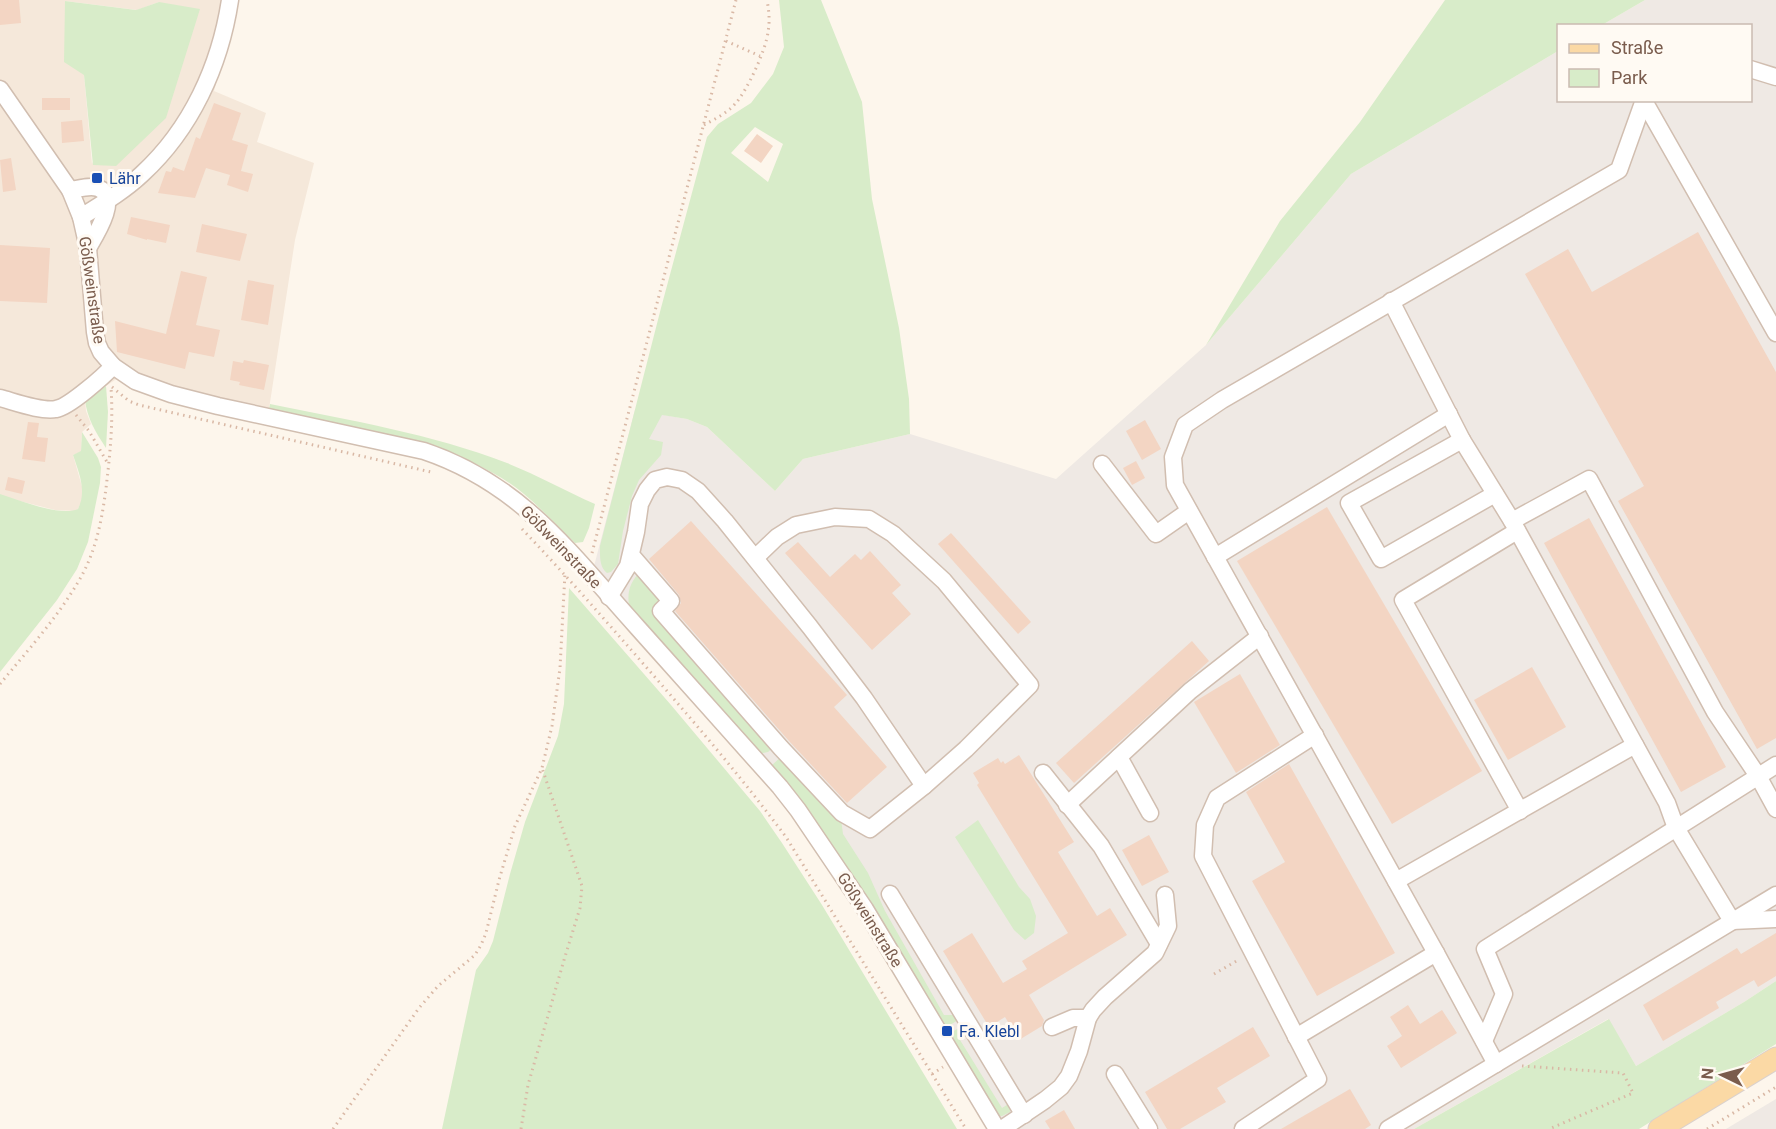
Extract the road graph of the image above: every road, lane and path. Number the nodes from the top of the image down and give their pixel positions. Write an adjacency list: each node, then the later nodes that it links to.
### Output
1 (230, 0): 13 (street)
2 (736, 0): 4 (path)
3 (767, 0): 5 (path)
4 (726, 41): 5 (path); 11 (path)
5 (760, 56): 11 (path)
6 (1752, 70): 7 (street)
7 (1776, 77)
8 (0, 89): 12 (street, Gößweinstraße)
9 (1643, 102): 16 (street)
10 (1645, 102): 17 (street)
11 (704, 125): 33 (path)
12 (70, 190): 13 (street); 14 (street, Gößweinstraße)
13 (107, 200): 14 (street); 15 (street)
14 (81, 217): 15 (street, Gößweinstraße)
15 (88, 248): 18 (street, Gößweinstraße)
16 (1391, 301): 21 (street); 27 (street)
17 (1776, 333)
18 (113, 366): 20 (street); 33 (street, Gößweinstraße)
19 (0, 398): 20 (street)
20 (67, 405): 23 (path)
21 (1449, 414): 22 (street); 31 (street)
22 (1462, 440): 26 (street); 26 (street)
23 (108, 464): 25 (path); 37 (path)
24 (1102, 464): 27 (street)
25 (432, 472)
26 (1495, 494): 28 (street)
27 (1189, 511): 31 (street)
28 (1514, 526): 39 (street); 46 (street); 50 (street)
29 (522, 528): 34 (path)
30 (631, 555): 32 (street); 35 (street); 40 (street)
31 (1215, 557): 36 (street)
32 (755, 558): 47 (street); 47 (street)
33 (588, 573): 35 (street, Gößweinstraße)
34 (565, 574): 44 (path); 70 (path)
35 (609, 597): 43 (street, Gößweinstraße)
36 (1260, 636): 38 (street); 41 (street)
37 (0, 684)
38 (1315, 735): 53 (street); 60 (street)
39 (1635, 745): 50 (street); 52 (street)
40 (781, 748): 43 (street); 47 (street)
41 (1119, 757): 48 (street); 51 (street)
42 (1776, 765): 46 (street)
43 (761, 766): 77 (street, Gößweinstraße)
44 (542, 768): 74 (path); 75 (path)
45 (1042, 774): 48 (street)
46 (1758, 776): 49 (street); 52 (street)
47 (924, 786)
48 (1067, 805): 59 (street)
49 (1776, 809)
50 (1520, 811): 53 (street)
51 (1150, 813)
52 (1676, 828): 58 (street); 66 (street)
53 (1396, 881): 61 (street)
54 (890, 894): 73 (street)
55 (1165, 895): 59 (street)
56 (1776, 895): 58 (street)
57 (1776, 919): 58 (street)
58 (1732, 921): 68 (street)
59 (1159, 945): 63 (street)
60 (1252, 952): 62 (path); 65 (street)
61 (1436, 953): 65 (street); 66 (street)
62 (1214, 974)
63 (1088, 1018): 64 (street); 73 (street)
64 (1052, 1027)
65 (1296, 1037): 80 (street)
66 (1484, 1041): 68 (street)
67 (1776, 1058): 83 (main road)
68 (1496, 1064): 81 (street); 82 (path)
69 (946, 1065): 70 (path)
70 (932, 1074): 76 (path)
71 (1114, 1074): 79 (street)
72 (1776, 1088): 84 (path)
73 (1024, 1115): 78 (street)
74 (333, 1129)
75 (521, 1129)
76 (966, 1129)
77 (997, 1129)
78 (1002, 1129)
79 (1149, 1129)
80 (1243, 1129)
81 (1388, 1129)
82 (1549, 1129)
83 (1659, 1129)
84 (1707, 1129)

